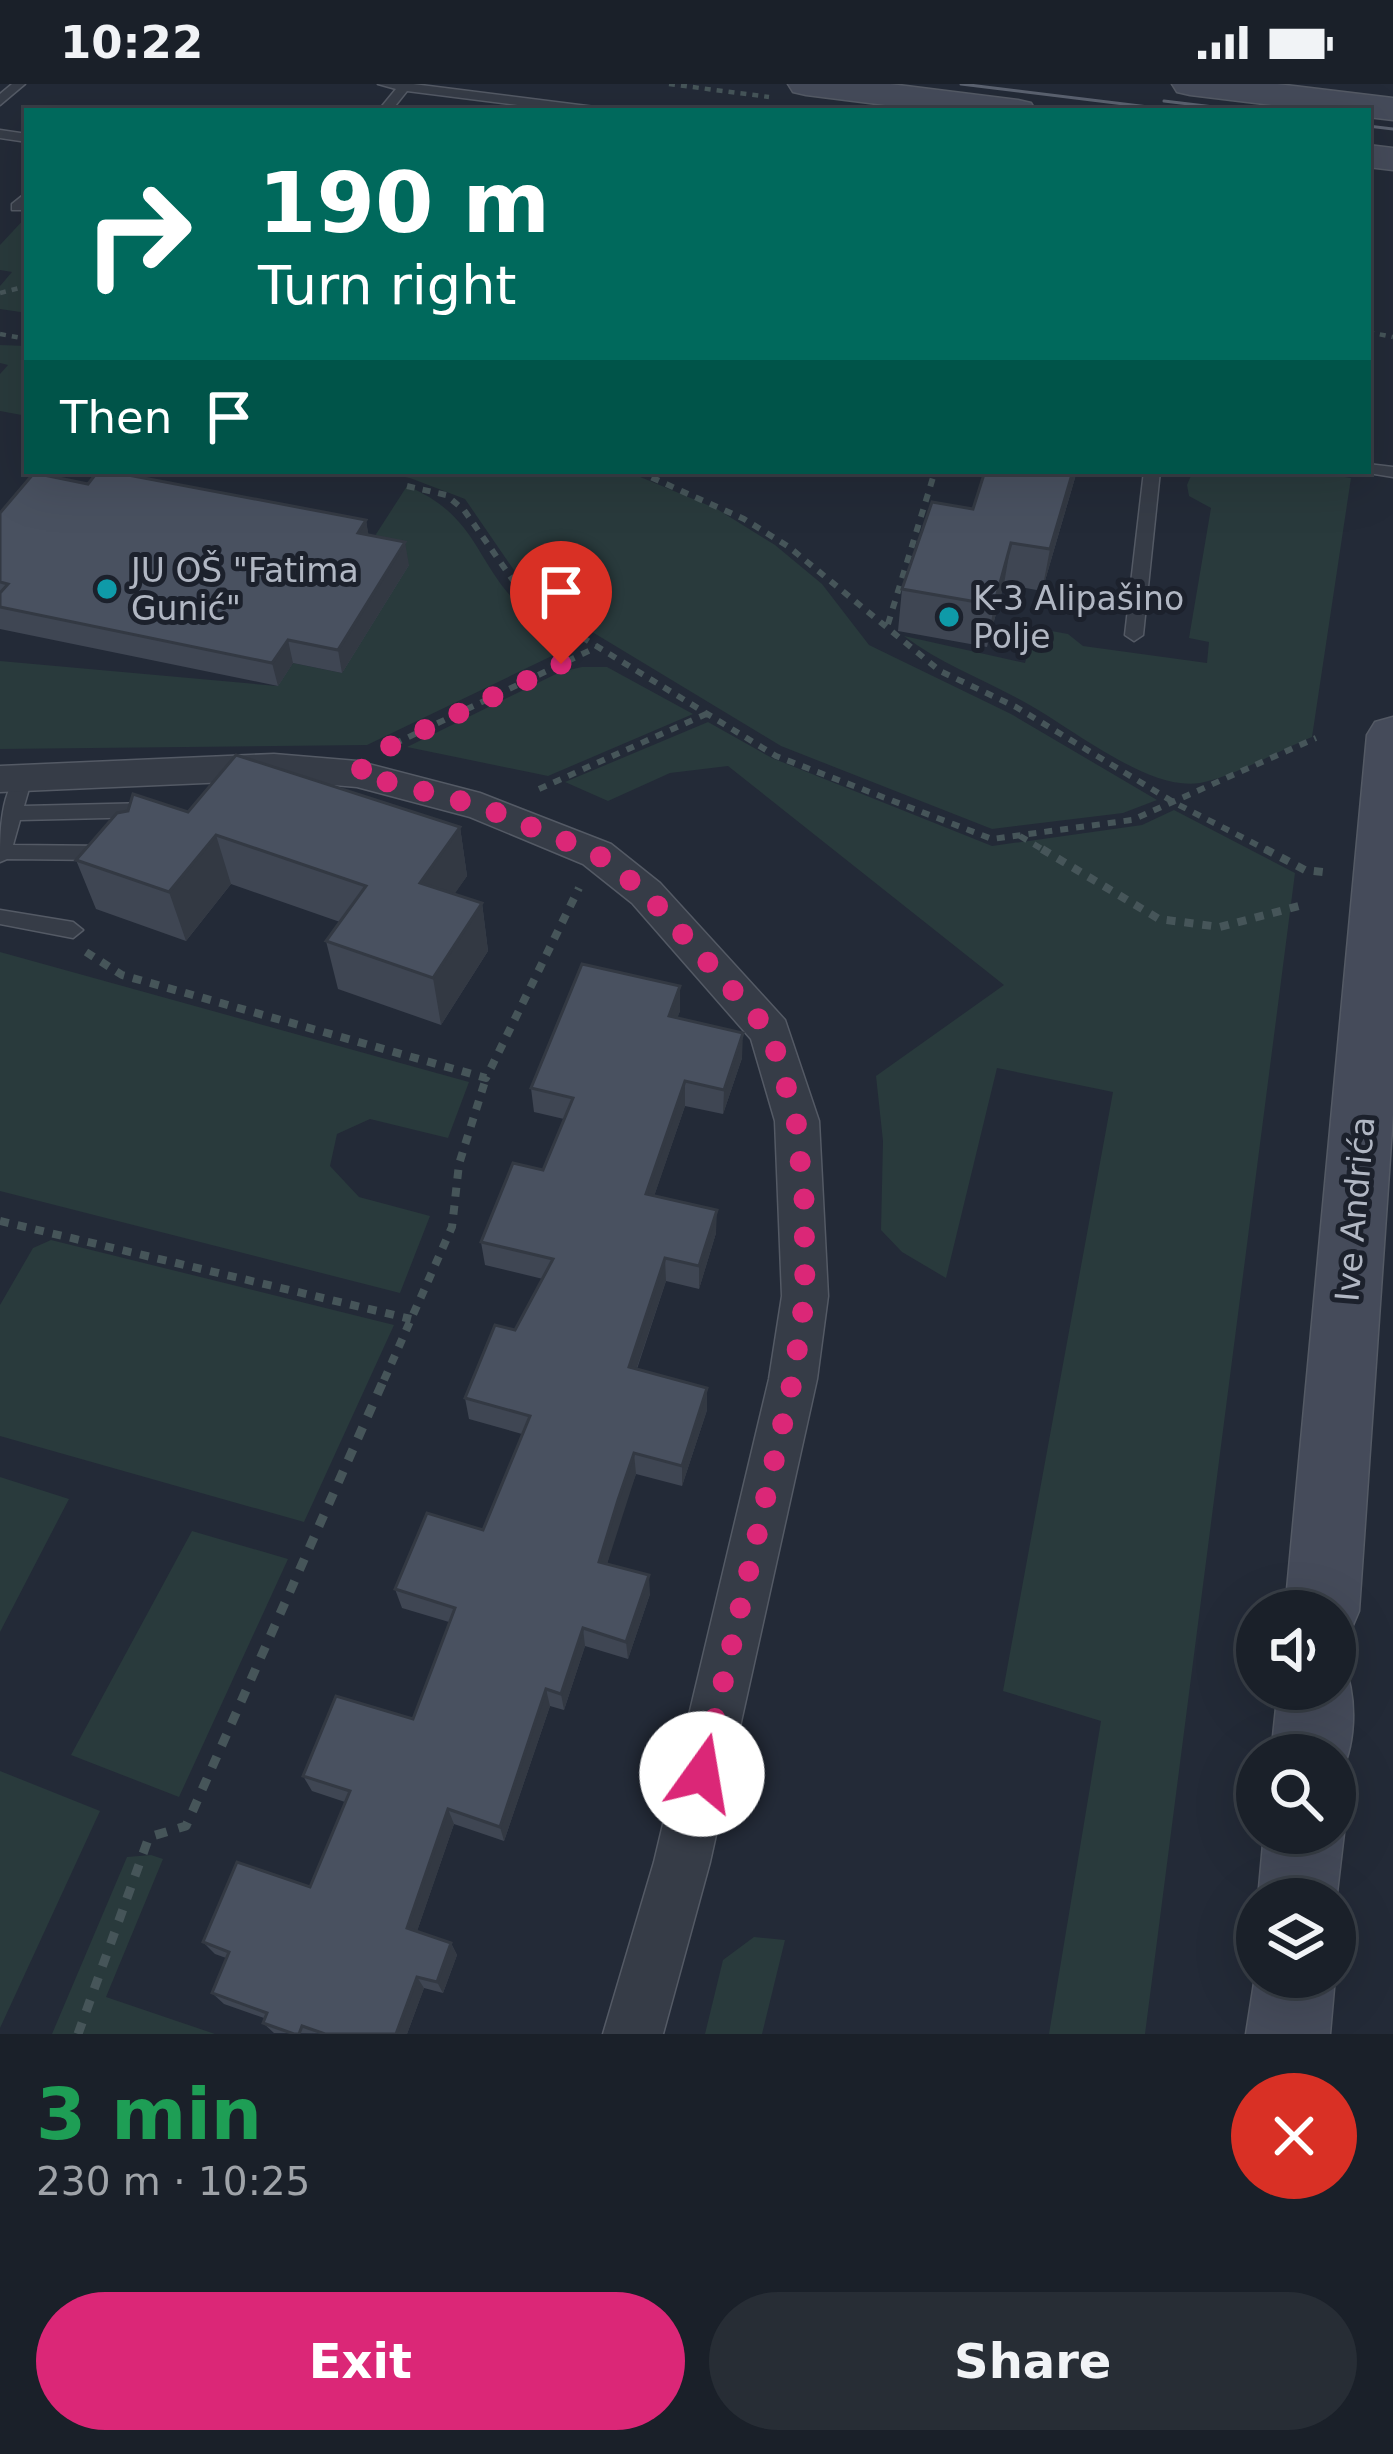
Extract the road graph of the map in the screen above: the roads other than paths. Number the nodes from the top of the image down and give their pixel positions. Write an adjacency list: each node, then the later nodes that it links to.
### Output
1 (19, 84): 6 (lane)
2 (384, 84): 5 (lane)
3 (806, 84): 8 (main road)
4 (1190, 84): 9 (main road)
5 (404, 86): 7 (lane)
6 (0, 101)
7 (572, 108)
8 (994, 108)
9 (1393, 109)
10 (1152, 474): 11 (lane)
11 (1134, 635)
12 (1393, 734): 19 (main road, Ive Andrića)
13 (12, 790): 14 (lane); 16 (lane); 21 (street)
14 (150, 810)
15 (135, 853): 16 (lane)
16 (1, 854)
17 (0, 917): 18 (lane)
18 (73, 930)
19 (1324, 1590)
20 (1291, 1998): 22 (main road)
21 (633, 2034)
22 (1288, 2034)

